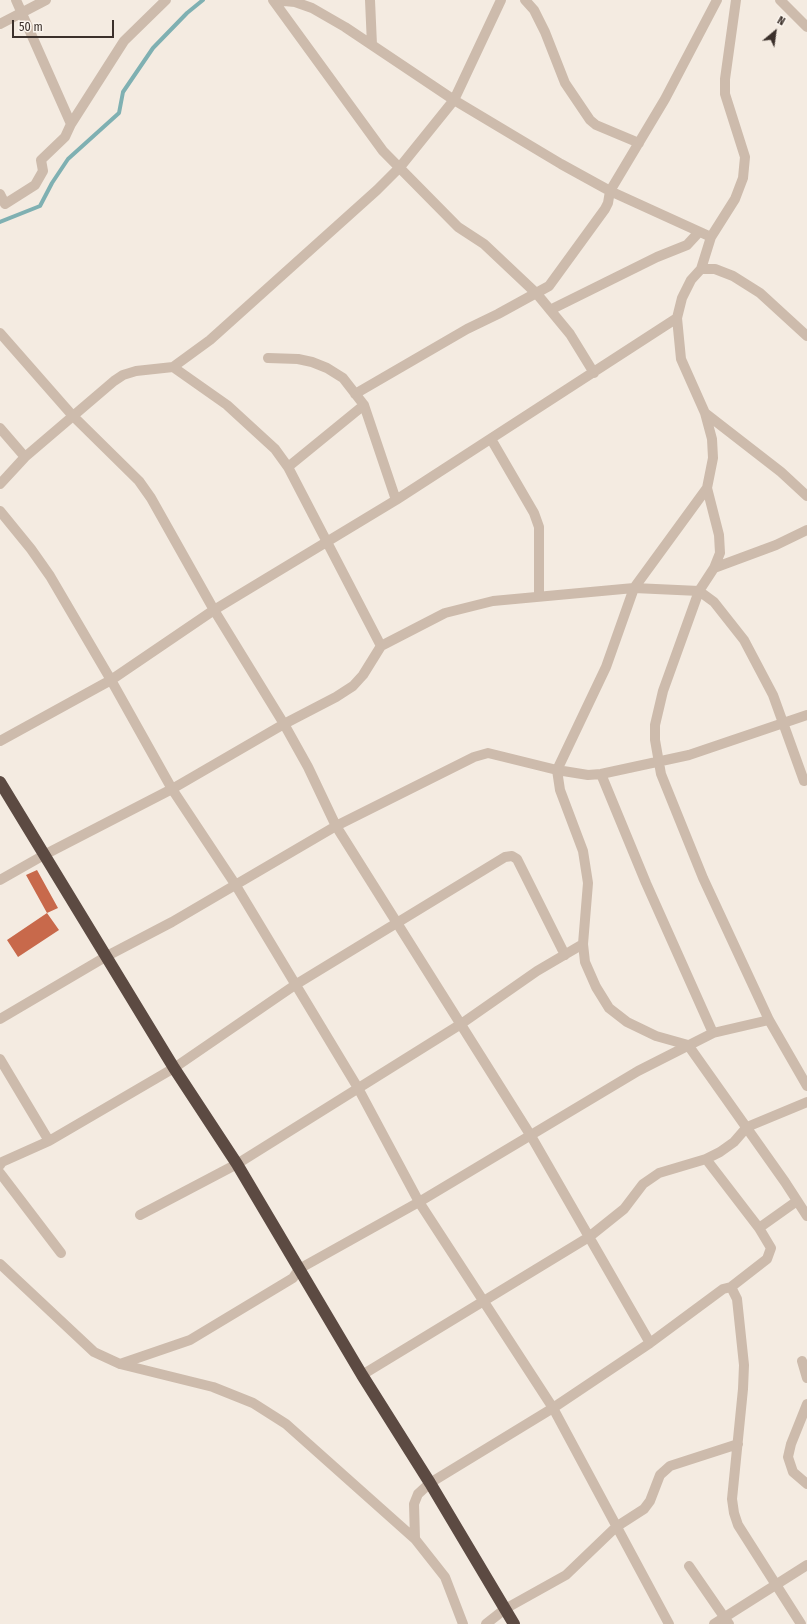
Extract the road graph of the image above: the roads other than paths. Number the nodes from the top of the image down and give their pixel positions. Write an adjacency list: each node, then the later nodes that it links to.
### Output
1 (16, 0): 11 (street)
2 (46, 0): 11 (street)
3 (166, 0): 16 (street)
4 (273, 0): 14 (street); 18 (street)
5 (370, 0): 14 (street)
6 (501, 0): 15 (street)
7 (526, 0): 17 (street)
8 (716, 0): 17 (street)
9 (736, 0): 22 (street)
10 (780, 0): 13 (street)
11 (21, 14): 12 (street); 16 (street)
12 (0, 24)
13 (807, 27)
14 (372, 45): 15 (street)
15 (454, 100): 18 (street); 19 (street)
16 (71, 124): 20 (street)
17 (639, 143): 19 (street)
18 (400, 167): 24 (street); 30 (street)
19 (610, 191): 21 (street); 24 (street)
20 (0, 194)
21 (699, 232): 22 (street); 25 (street)
22 (710, 237): 23 (street)
23 (701, 269): 26 (street); 28 (street)
24 (537, 294): 25 (street); 32 (street)
25 (550, 310): 31 (street)
26 (677, 318): 31 (street); 34 (street)
27 (0, 333): 35 (street)
28 (807, 336)
29 (268, 358): 32 (street)
30 (173, 367): 35 (street); 39 (street)
31 (594, 373): 37 (street)
32 (355, 394): 33 (street)
33 (364, 405): 39 (street); 43 (street)
34 (705, 413): 41 (street); 42 (street)
35 (72, 415): 38 (street); 51 (street)
36 (0, 428): 38 (street)
37 (491, 439): 43 (street); 50 (street)
38 (25, 457): 40 (street)
39 (288, 467): 46 (street)
40 (0, 484)
41 (708, 488): 47 (street); 48 (street)
42 (807, 496)
43 (396, 500): 46 (street)
44 (0, 511): 53 (street)
45 (807, 530): 47 (street)
46 (327, 541): 51 (street); 52 (street)
47 (714, 568): 49 (street)
48 (634, 588): 49 (street); 50 (street); 59 (street)
49 (699, 591): 56 (street); 58 (street)
50 (539, 596): 52 (street)
51 (214, 610): 53 (street); 55 (street)
52 (381, 646): 55 (street)
53 (111, 680): 57 (street); 63 (street)
54 (807, 716): 56 (street)
55 (284, 724): 63 (street); 64 (street)
56 (784, 725): 58 (street); 61 (street)
57 (0, 741)
58 (658, 762): 60 (street); 74 (street)
59 (557, 770): 60 (street); 64 (street); 69 (street)
60 (601, 774): 76 (street)
61 (804, 781)
62 (0, 782): 65 (highway)
63 (172, 789): 65 (street); 67 (street)
64 (336, 826): 67 (street); 68 (street)
65 (44, 855): 66 (street); 71 (highway)
66 (0, 880)
67 (235, 884): 71 (street); 72 (street)
68 (397, 922): 70 (street); 72 (street); 75 (street)
69 (583, 944): 70 (street); 77 (street)
70 (565, 955): 75 (street)
71 (107, 956): 73 (street); 79 (highway)
72 (295, 985): 79 (street); 81 (street)
73 (0, 1019)
74 (769, 1020): 76 (street); 80 (street)
75 (461, 1024): 81 (street); 84 (street)
76 (713, 1033): 77 (street)
77 (688, 1045): 83 (street); 84 (street)
78 (0, 1060): 85 (street)
79 (174, 1068): 85 (street); 87 (highway)
80 (807, 1086)
81 (358, 1088): 87 (street); 91 (street)
82 (807, 1102): 83 (street)
83 (747, 1127): 86 (street); 90 (street)
84 (531, 1136): 91 (street); 95 (street)
85 (49, 1141): 88 (street)
86 (706, 1159): 94 (street); 95 (street)
87 (237, 1164): 92 (street); 98 (highway)
88 (0, 1165)
89 (0, 1173): 96 (street)
90 (797, 1201): 93 (street); 94 (street)
91 (419, 1202): 98 (street); 100 (street)
92 (140, 1215)
93 (807, 1216)
94 (759, 1228): 99 (street)
95 (590, 1237): 100 (street); 101 (street)
96 (61, 1253)
97 (0, 1264): 103 (street)
98 (299, 1269): 103 (street); 104 (highway)
99 (731, 1287): 101 (street); 108 (street)
100 (482, 1300): 104 (street); 107 (street)
101 (650, 1343): 107 (street)
102 (802, 1361): 105 (street)
103 (120, 1364): 112 (street)
104 (362, 1375): 109 (highway)
105 (807, 1378)
106 (807, 1404): 110 (street)
107 (553, 1408): 109 (street); 111 (street)
108 (738, 1444): 111 (street); 115 (street)
109 (430, 1483): 112 (street); 116 (highway)
110 (807, 1484)
111 (616, 1526): 116 (street); 121 (street)
112 (415, 1539): 118 (street)
113 (807, 1565): 115 (street)
114 (689, 1566): 117 (street)
115 (777, 1584): 117 (street); 123 (street)
116 (505, 1609): 119 (street); 120 (highway)
117 (727, 1620): 122 (street)
118 (463, 1624)
119 (486, 1624)
120 (514, 1624)
121 (668, 1624)
122 (714, 1624)
123 (801, 1624)

